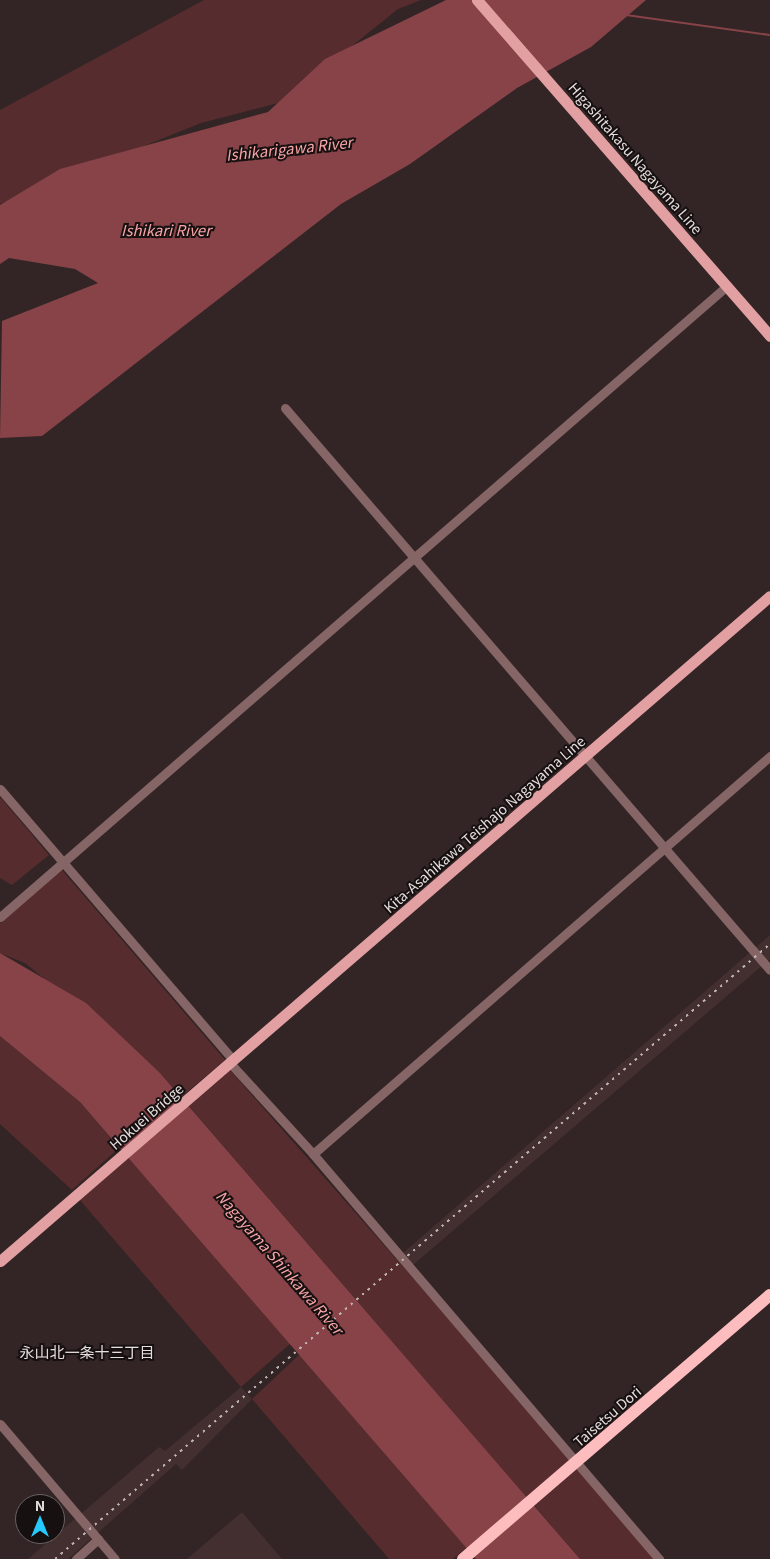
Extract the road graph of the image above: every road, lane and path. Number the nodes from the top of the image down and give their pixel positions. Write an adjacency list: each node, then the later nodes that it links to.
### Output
1 (477, 0): 2 (main road, Higashitakasu Nagayama Line)
2 (727, 286): 3 (main road, Higashitakasu Nagayama Line); 5 (street)
3 (770, 336)
4 (285, 408): 5 (street)
5 (413, 557): 7 (street); 11 (street)
6 (770, 596): 7 (main road, Kita-Asahikawa Teishajo Nagayama Line)
7 (585, 756): 10 (street); 14 (main road, Kita-Asahikawa Teishajo Nagayama Line)
8 (770, 756): 10 (street)
9 (0, 790): 11 (street)
10 (665, 849): 13 (street); 16 (street)
11 (62, 862): 12 (street); 14 (street)
12 (0, 917)
13 (770, 970)
14 (231, 1062): 15 (main road, Kita-Asahikawa Teishajo Nagayama Line); 16 (street)
15 (217, 1074): 17 (main road, Hokuei Bridge)
16 (313, 1154): 20 (street)
17 (0, 1261)
18 (770, 1295): 20 (highway, Taisetsu Dori)
19 (0, 1424): 21 (street)
20 (576, 1463): 24 (highway, Taisetsu Dori); 25 (street)
21 (98, 1539): 22 (street); 23 (street)
22 (76, 1559)
23 (115, 1559)
24 (463, 1559)
25 (659, 1559)

